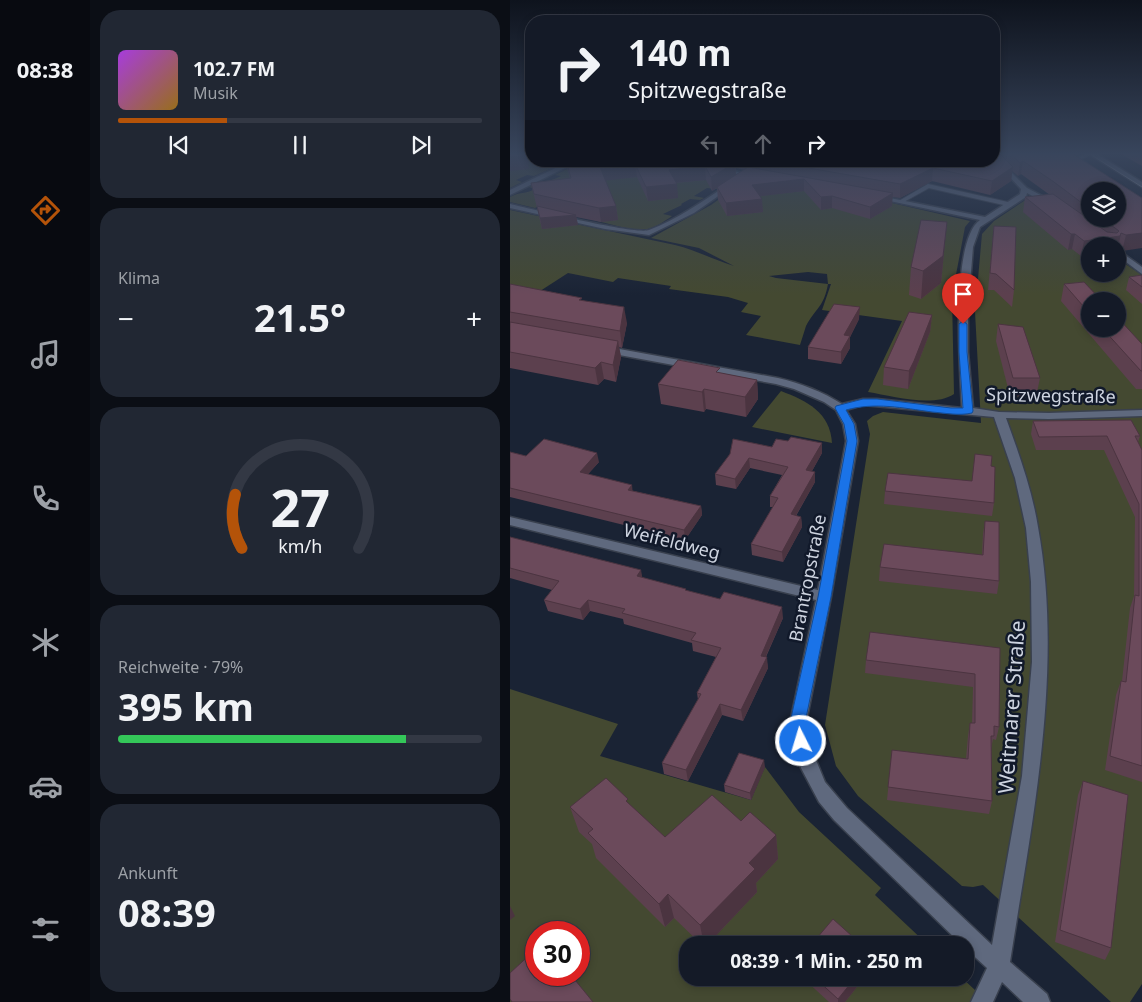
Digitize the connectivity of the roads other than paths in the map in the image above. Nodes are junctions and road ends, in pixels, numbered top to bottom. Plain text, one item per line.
1 (707, 201) edge
2 (894, 201) edge
3 (994, 201) edge
4 (1013, 201) edge
5 (1049, 201) edge
6 (900, 202) joint
7 (1008, 204) junction
8 (510, 206) edge
9 (1063, 211) edge
10 (984, 219) junction
11 (1126, 258) edge
12 (1142, 271) edge
13 (587, 346) edge
14 (840, 408) junction
15 (968, 411) junction
16 (1142, 413) edge
17 (999, 415) junction
18 (510, 521) edge
19 (824, 597) junction
20 (999, 966) junction
21 (982, 1002) edge
22 (1039, 1002) edge

1 - 8 street
2 - 6 street
3 - 7 lane
4 - 7 street
5 - 9 street
6 - 10 street
7 - 10 street
10 - 15 street
11 - 12 street
13 - 14 street
14 - 15 street, Spitzwegstraße
14 - 19 street, Brantropstraße
15 - 17 street, Spitzwegstraße
16 - 17 street, Spitzwegstraße
17 - 20 street, Weitmarer Straße
18 - 19 street, Weifeldweg
19 - 20 street, Brantropstraße
20 - 21 street, Weitmarer Straße
20 - 22 street, Brantropstraße

